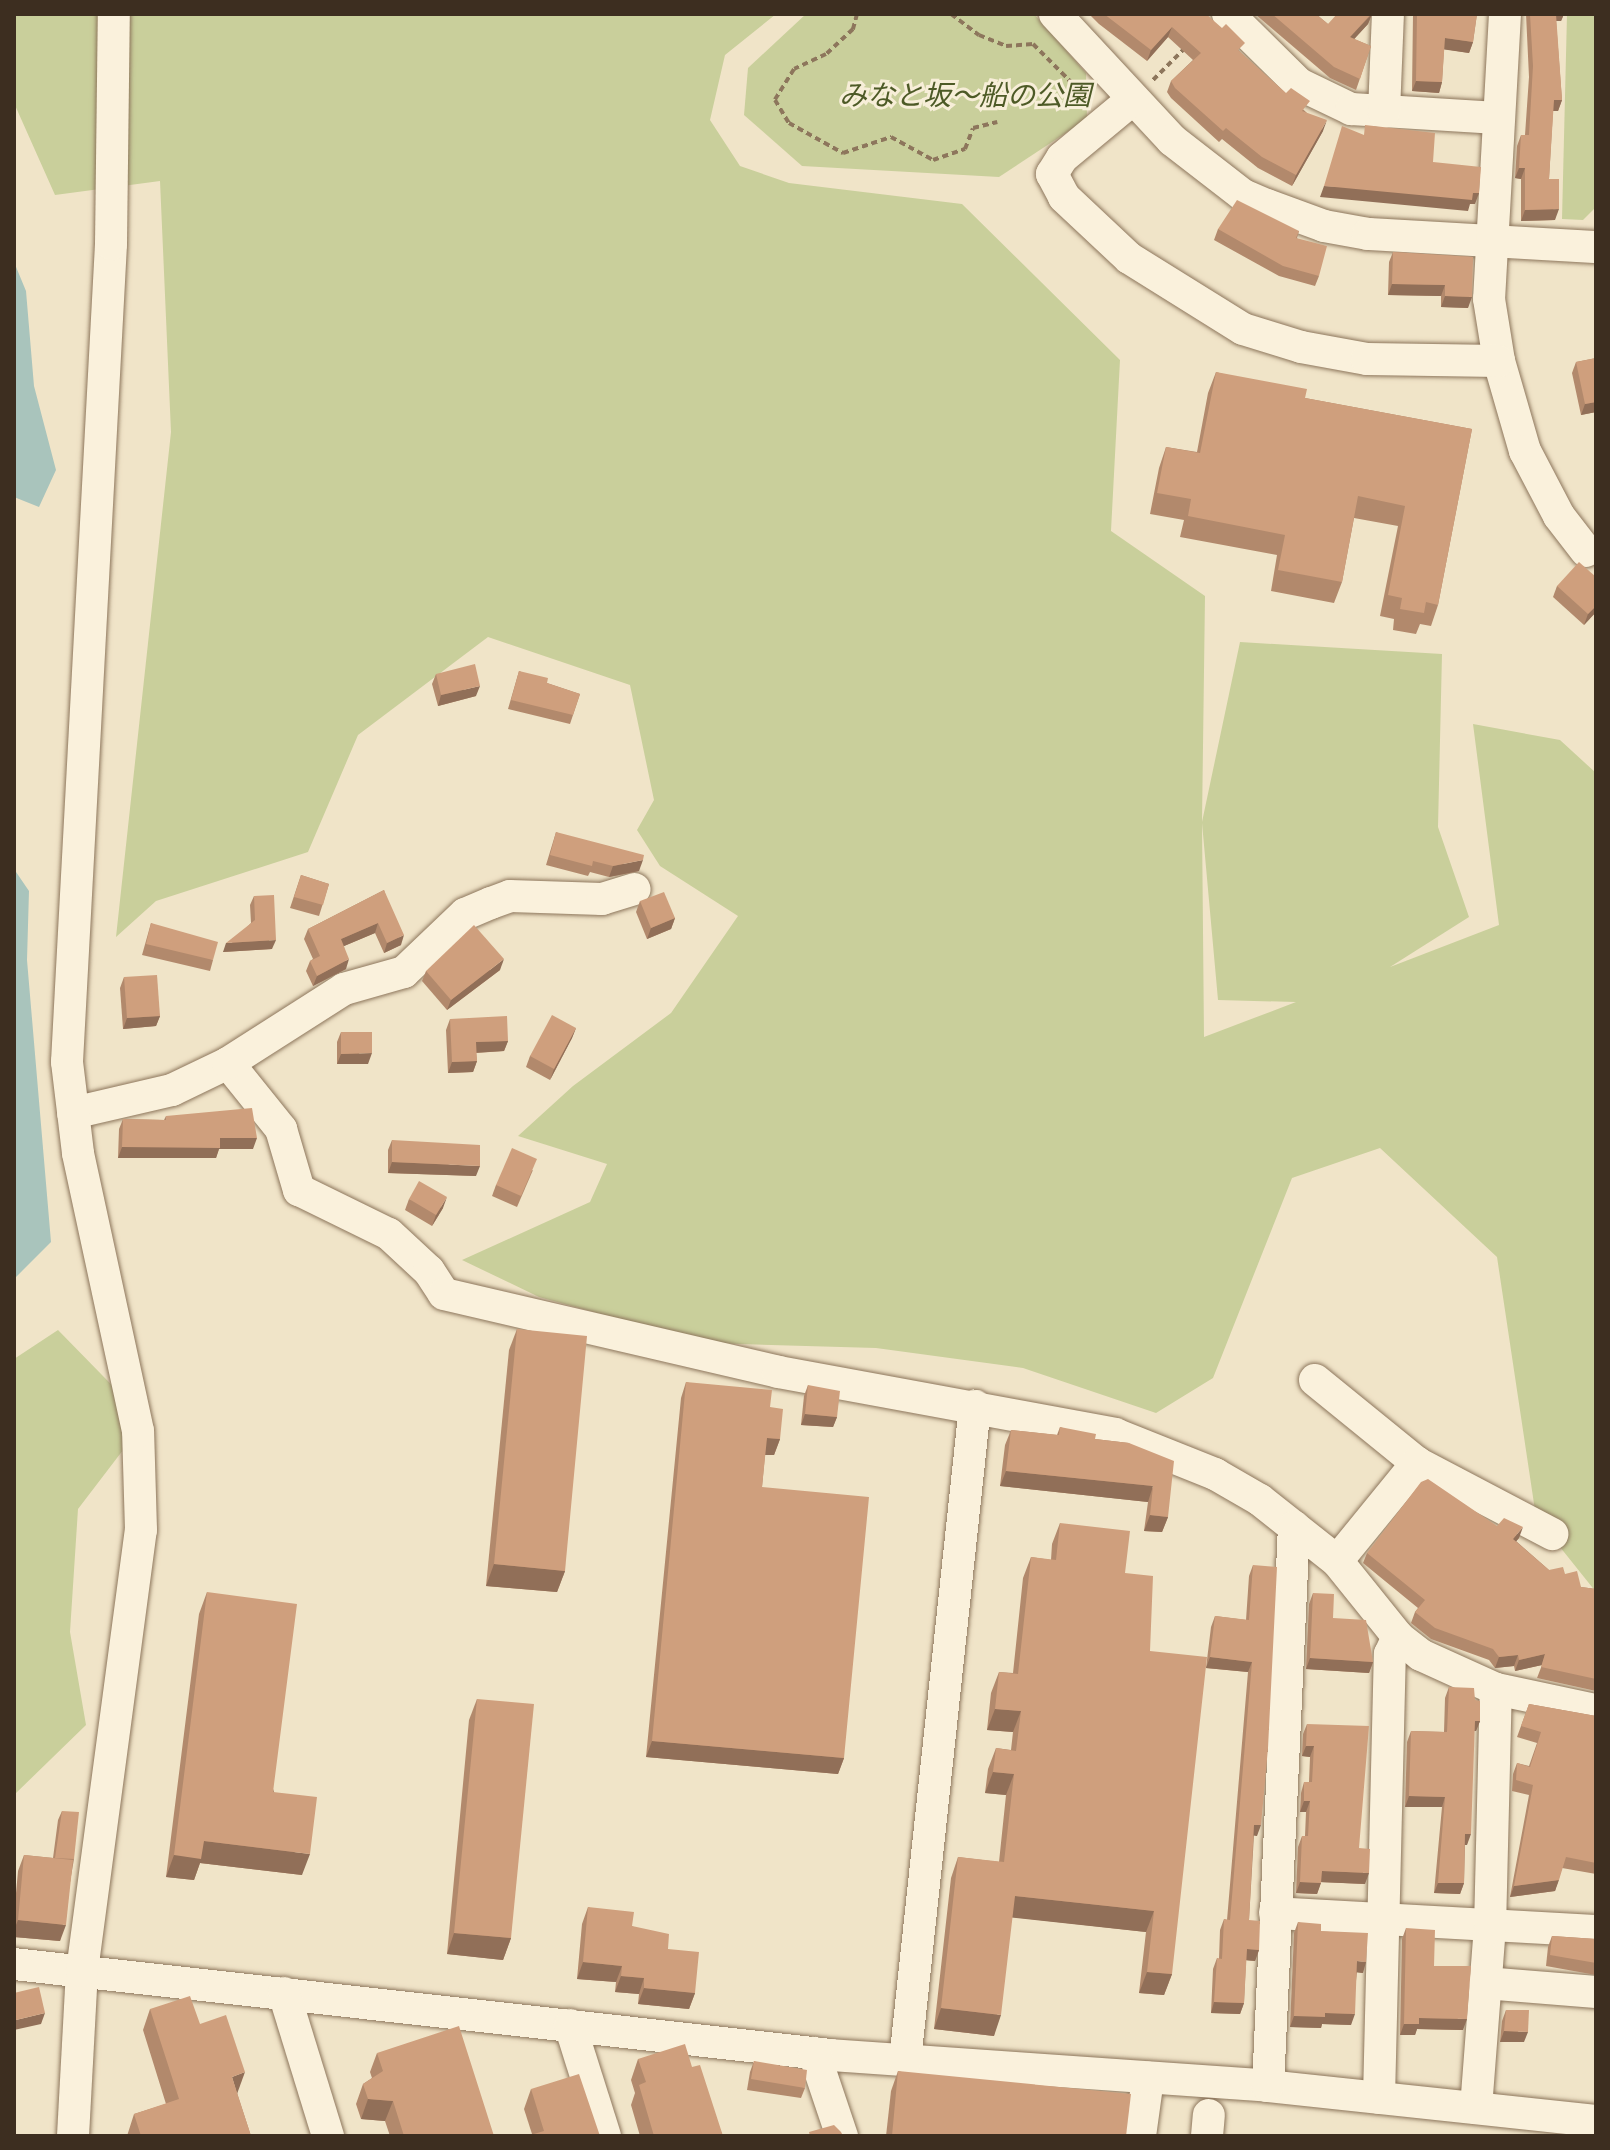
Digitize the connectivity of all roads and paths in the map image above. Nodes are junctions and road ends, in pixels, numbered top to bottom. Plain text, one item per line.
1 (114, 14) edge
2 (857, 14) edge
3 (951, 14) edge
4 (1055, 14) edge
5 (1228, 14) edge
6 (1388, 14) edge
7 (1505, 14) edge
8 (1187, 46) edge
9 (1133, 99) junction
10 (1384, 112) junction
11 (1498, 118) junction
12 (997, 122) dead end
13 (1491, 241) junction
14 (1596, 247) edge
15 (1499, 361) junction
16 (1586, 551) dead end
17 (634, 889) dead end
18 (228, 1063) junction
19 (73, 1113) junction
20 (1315, 1380) dead end
21 (975, 1406) junction
22 (1417, 1463) junction
23 (1294, 1527) junction
24 (1552, 1534) dead end
25 (1337, 1561) junction
26 (1398, 1637) junction
27 (1496, 1689) junction
28 (1596, 1710) edge
29 (1275, 1913) junction
30 (1383, 1919) junction
31 (1490, 1928) junction
32 (1596, 1931) edge
33 (14, 1964) edge
34 (82, 1971) junction
35 (1485, 1983) junction
36 (1596, 1992) edge
37 (284, 1993) junction
38 (570, 2025) junction
39 (814, 2053) junction
40 (905, 2061) junction
41 (1148, 2078) junction
42 (1268, 2086) junction
43 (1379, 2098) junction
44 (1476, 2108) junction
45 (1596, 2121) edge
46 (73, 2136) edge
47 (328, 2136) edge
48 (605, 2136) edge
49 (842, 2136) edge
50 (1140, 2136) edge

1 - 19 street
2 - 12 path
3 - 9 path
4 - 9 street
5 - 10 street
6 - 10 street
7 - 11 street
8 - 9 path
9 - 13 street
9 - 15 street
10 - 11 street
11 - 13 street
13 - 14 street
13 - 15 street
15 - 16 street
17 - 18 street
18 - 19 street
18 - 21 street
19 - 34 street
20 - 22 street
21 - 23 street
21 - 40 street
22 - 24 street
22 - 25 street
23 - 25 street
23 - 29 street
25 - 26 street
26 - 27 street
26 - 30 street
27 - 28 street
27 - 31 street
29 - 30 street
29 - 42 street
30 - 31 street
30 - 43 street
31 - 32 street
31 - 35 street
33 - 34 street
34 - 37 street
34 - 46 street
35 - 36 street
35 - 44 street
37 - 38 street
37 - 47 street
38 - 39 street
38 - 48 street
39 - 40 street
39 - 49 street
40 - 41 street
41 - 42 street
41 - 50 street
42 - 43 street
43 - 44 street
44 - 45 street

